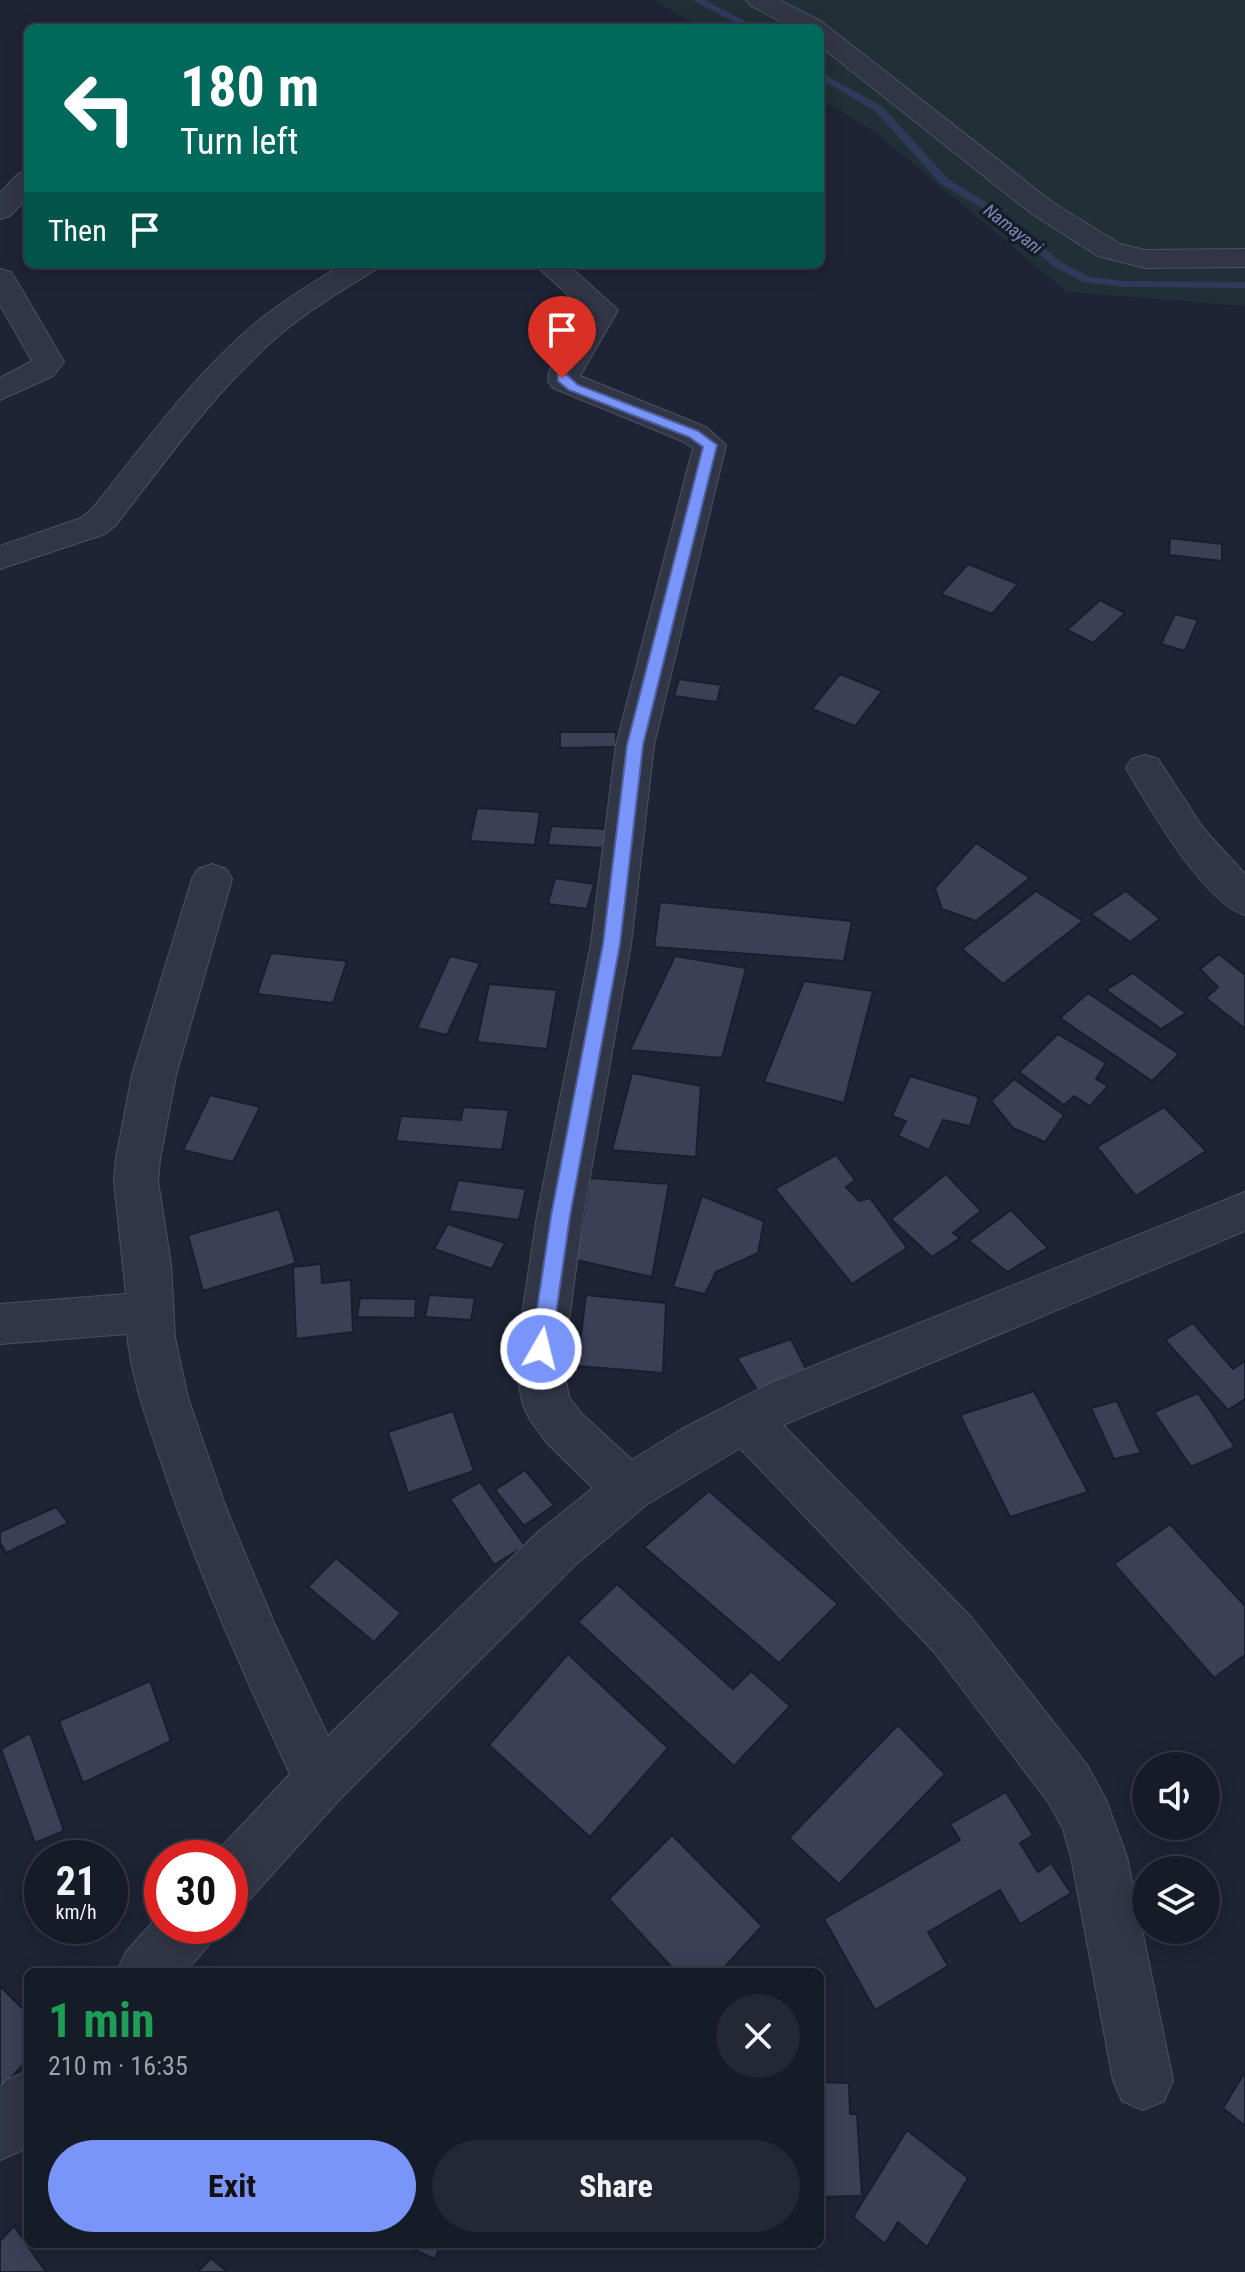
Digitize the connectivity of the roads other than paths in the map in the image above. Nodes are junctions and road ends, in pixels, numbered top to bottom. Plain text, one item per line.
1 (759, 0) edge
2 (805, 24) edge
3 (824, 36) edge
4 (24, 184) edge
5 (0, 210) edge
6 (1245, 258) edge
7 (358, 268) edge
8 (554, 268) edge
9 (0, 278) edge
10 (0, 390) edge
11 (0, 558) edge
12 (1145, 768) dead end
13 (212, 879) dead end
14 (1245, 900) edge
15 (1245, 1211) edge
16 (150, 1312) junction
17 (0, 1324) edge
18 (746, 1420) junction
19 (628, 1489) junction
20 (321, 1780) junction
21 (248, 1859) edge
22 (172, 1944) edge
23 (150, 1968) edge
24 (1143, 2080) dead end
25 (24, 2105) edge
26 (0, 2130) edge

1 - 2 street
3 - 6 street
4 - 5 street
7 - 11 street
8 - 19 street
9 - 10 street
12 - 14 street
13 - 16 street
15 - 18 street
16 - 17 street
16 - 20 street
18 - 19 street
18 - 24 street
19 - 20 street
20 - 21 street
22 - 23 street
25 - 26 street

